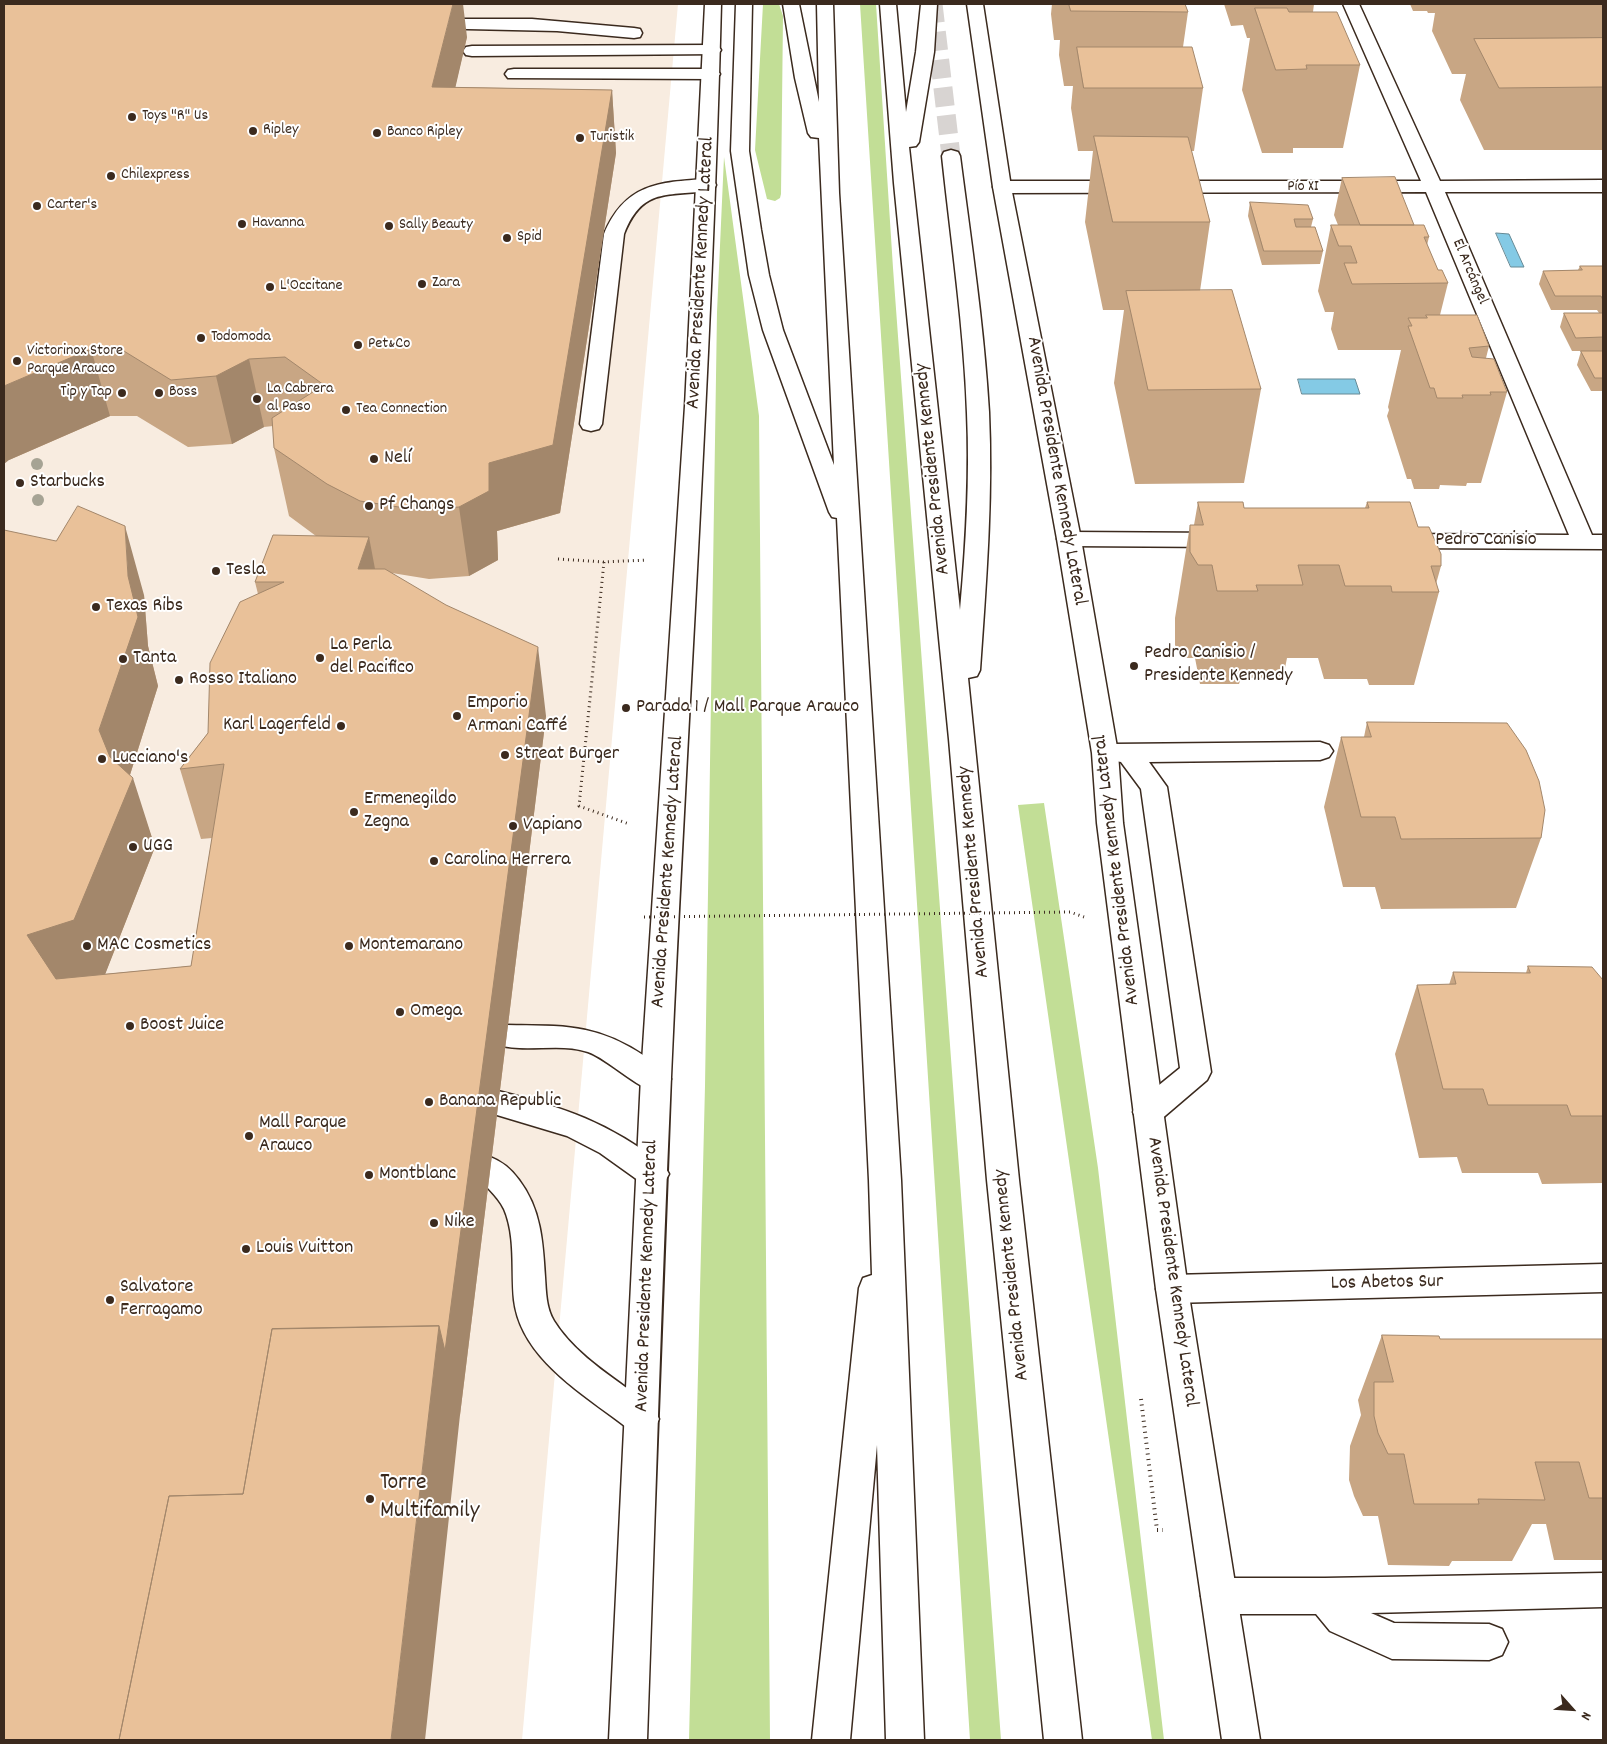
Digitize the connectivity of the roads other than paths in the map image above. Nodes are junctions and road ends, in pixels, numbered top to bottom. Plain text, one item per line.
1 (713, 4) edge
2 (744, 4) edge
3 (791, 4) edge
4 (825, 4) edge
5 (888, 4) edge
6 (929, 4) edge
7 (975, 4) edge
8 (1351, 4) edge
9 (429, 24) edge
10 (653, 32) dead end
11 (634, 33) junction
12 (712, 50) junction
13 (514, 74) dead end
14 (711, 74) junction
15 (951, 156) tunnel mouth
16 (904, 183) junction
17 (707, 184) junction
18 (1603, 186) edge
19 (1433, 187) junction
20 (1002, 188) junction
21 (830, 193) junction
22 (591, 424) dead end
23 (850, 539) junction
24 (1069, 539) junction
25 (1247, 540) edge
26 (1376, 541) edge
27 (1593, 542) edge
28 (962, 739) junction
29 (1320, 752) dead end
30 (1116, 753) junction
31 (506, 1036) dead end
32 (656, 1079) junction
33 (498, 1102) dead end
34 (1148, 1112) junction
35 (490, 1170) dead end
36 (653, 1174) junction
37 (885, 1180) junction
38 (1603, 1278) edge
39 (1172, 1289) junction
40 (642, 1419) junction
41 (1603, 1590) edge
42 (1219, 1596) junction
43 (1324, 1596) junction
44 (1489, 1642) dead end
45 (628, 1740) edge
46 (831, 1740) edge
47 (905, 1740) edge
48 (1063, 1740) edge
49 (1241, 1740) edge

1 - 12 main road, Avenida Presidente Kennedy Lateral
2 - 23 main road
3 - 21 main road
4 - 21 main road
5 - 16 main road, Avenida Presidente Kennedy
6 - 16 main road
7 - 20 main road, Avenida Presidente Kennedy Lateral
8 - 19 main road, El Arcángel
9 - 11 main road
10 - 11 main road
11 - 12 main road
12 - 14 main road, Avenida Presidente Kennedy Lateral
13 - 14 main road
14 - 17 main road, Avenida Presidente Kennedy Lateral
15 - 28 main road
16 - 28 main road, Avenida Presidente Kennedy
17 - 22 main road
17 - 32 main road, Avenida Presidente Kennedy Lateral
18 - 19 main road, Pío XI
19 - 20 main road, Pío XI
19 - 27 main road, El Arcángel
20 - 24 main road, Avenida Presidente Kennedy Lateral
21 - 23 main road
23 - 37 main road
24 - 25 main road
24 - 30 main road, Avenida Presidente Kennedy Lateral
26 - 27 main road, Pedro Canisio
28 - 48 main road, Avenida Presidente Kennedy
29 - 30 main road
30 - 34 main road, Avenida Presidente Kennedy Lateral
30 - 34 main road
31 - 32 main road
32 - 36 main road, Avenida Presidente Kennedy Lateral
33 - 36 main road
34 - 39 main road, Avenida Presidente Kennedy Lateral
35 - 40 main road
36 - 40 main road, Avenida Presidente Kennedy Lateral
37 - 46 main road
37 - 47 main road
38 - 39 main road, Los Abetos Sur
39 - 42 main road, Avenida Presidente Kennedy Lateral
40 - 45 main road, Avenida Presidente Kennedy Lateral
41 - 43 main road
42 - 43 main road
42 - 49 main road, Avenida Presidente Kennedy Lateral
43 - 44 main road

